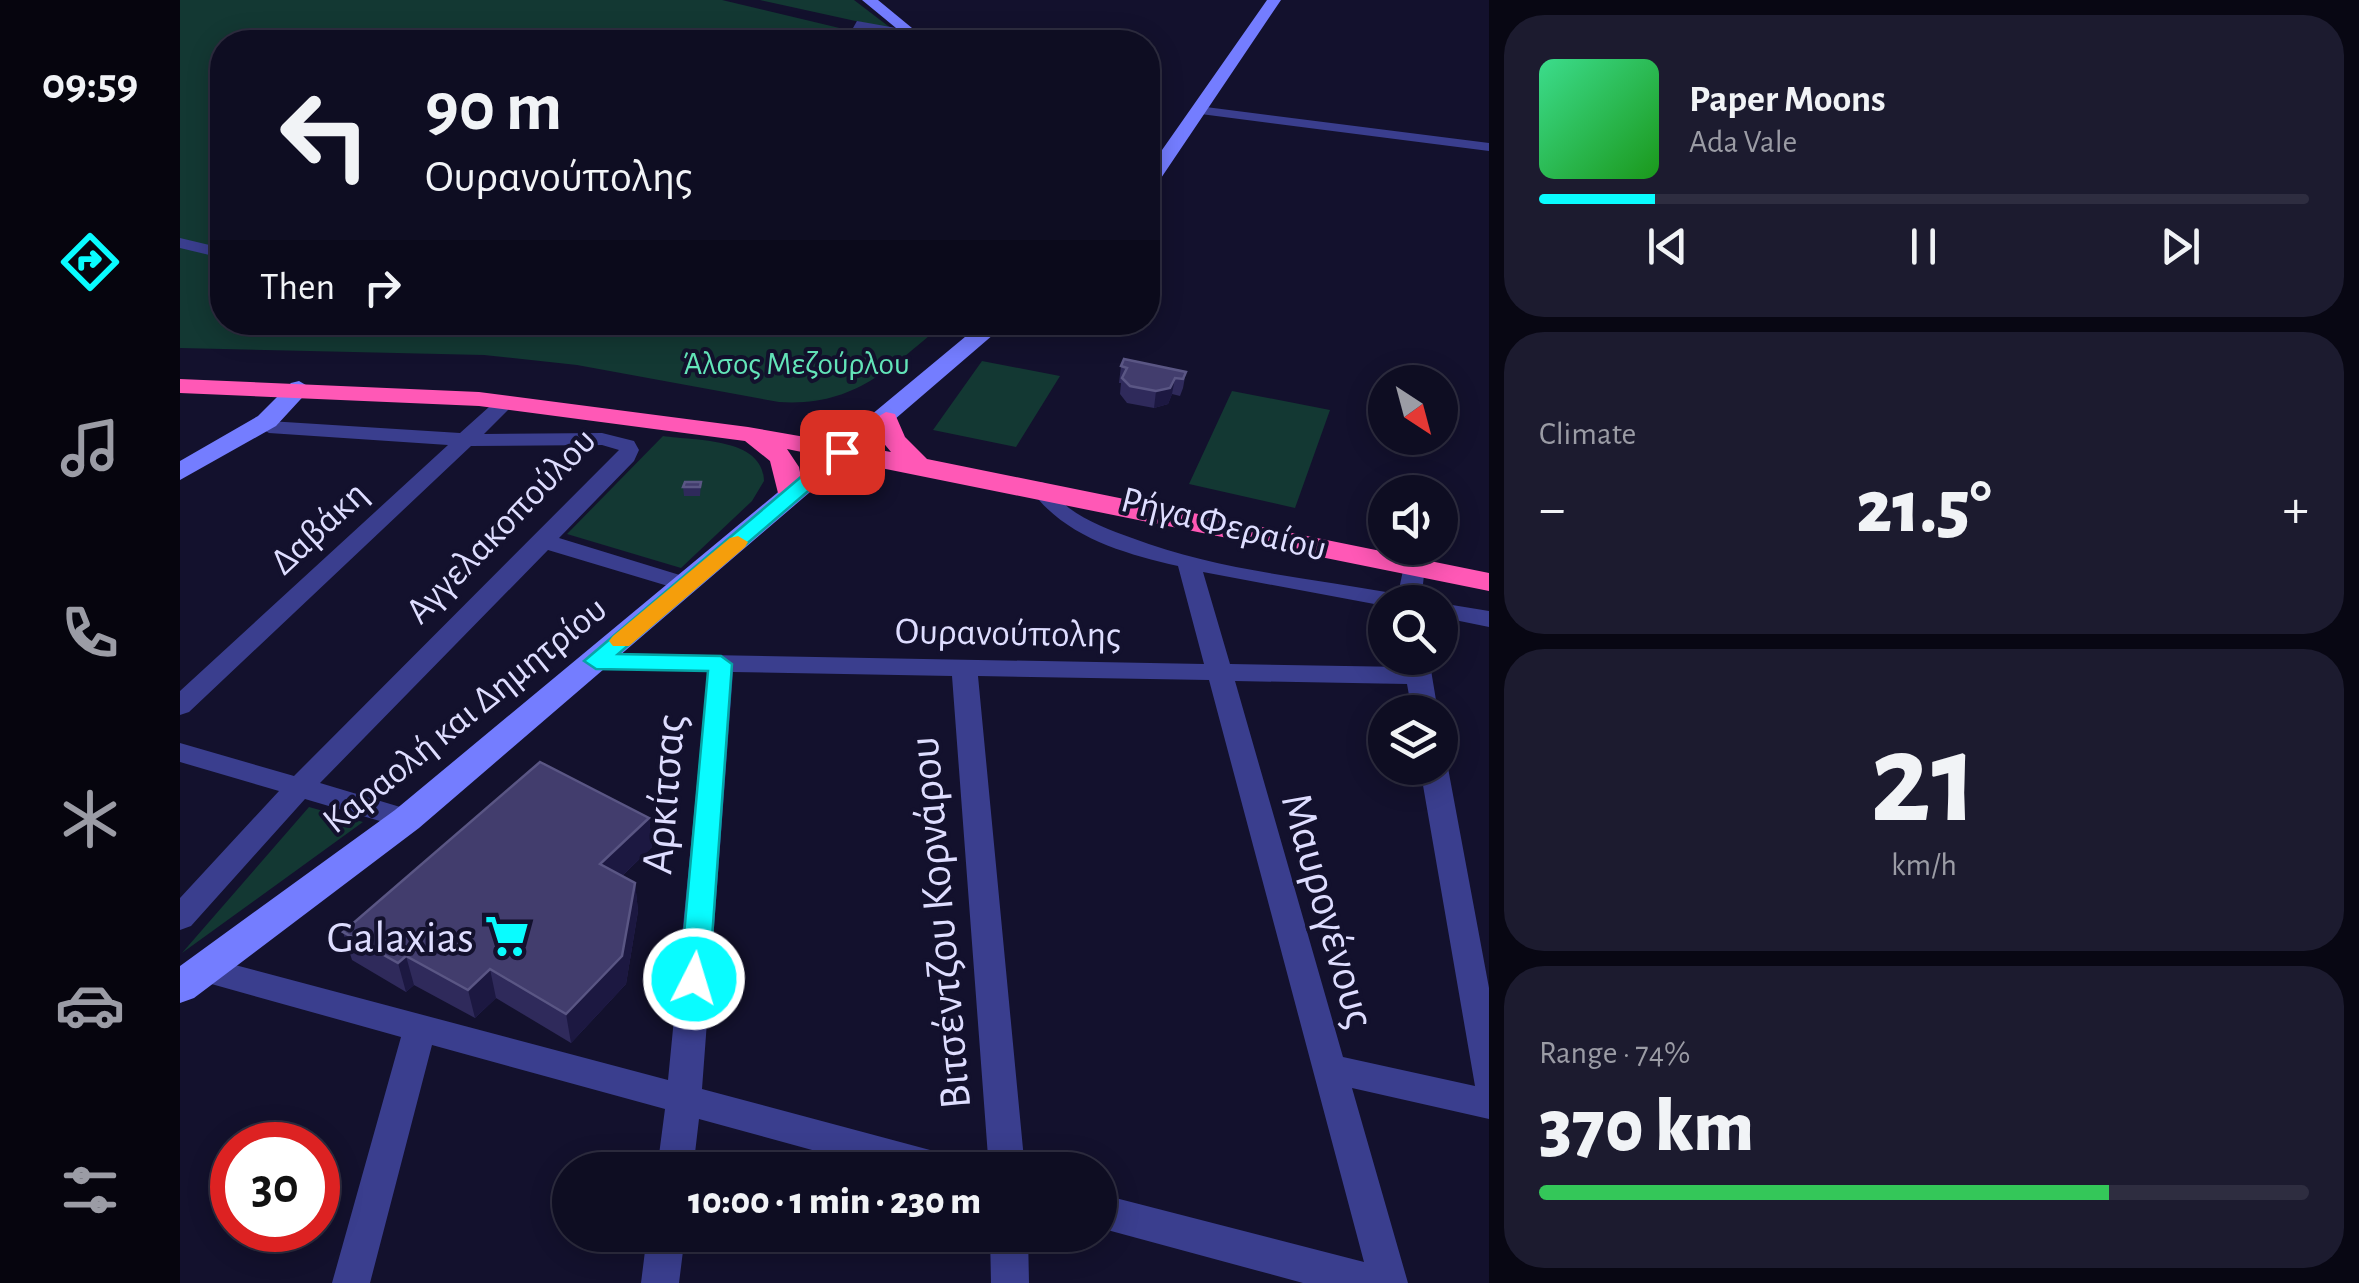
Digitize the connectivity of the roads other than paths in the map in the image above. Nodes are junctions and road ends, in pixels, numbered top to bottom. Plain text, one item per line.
1 (869, 0) edge
2 (1274, 0) edge
3 (857, 25) dead end
4 (879, 30) edge
5 (907, 30) edge
6 (1198, 110) junction
7 (1489, 147) edge
8 (1160, 165) edge
9 (180, 243) edge
10 (210, 250) edge
11 (981, 335) edge
12 (180, 386) edge
13 (300, 388) junction
14 (506, 402) junction
15 (886, 419) junction
16 (268, 424) junction
17 (748, 434) junction
18 (466, 440) junction
19 (842, 452) junction
20 (918, 464) junction
21 (180, 472) edge
22 (180, 488) edge
23 (1041, 490) junction
24 (791, 493) junction
25 (540, 540) junction
26 (1188, 560) junction
27 (1413, 566) junction
28 (1489, 582) edge
29 (688, 585) junction
30 (1409, 585) edge
31 (1368, 595) edge
32 (1458, 613) edge
33 (1489, 619) edge
34 (596, 661) junction
35 (721, 664) junction
36 (964, 668) junction
37 (1368, 669) edge
38 (1217, 674) junction
39 (180, 706) edge
40 (180, 752) edge
41 (1437, 785) edge
42 (300, 786) junction
43 (407, 819) junction
44 (180, 918) edge
45 (190, 978) edge
46 (420, 1028) junction
47 (1328, 1068) junction
48 (1489, 1079) edge
49 (684, 1098) junction
50 (1489, 1104) edge
51 (677, 1152) edge
52 (880, 1152) edge
53 (1004, 1152) edge
54 (1117, 1216) edge
55 (664, 1252) edge
56 (1009, 1252) edge
57 (351, 1283) edge
58 (660, 1283) edge
59 (1010, 1283) edge
60 (1372, 1283) edge
61 (1389, 1283) edge

1 - 5 street
2 - 6 street
3 - 4 street
6 - 7 street
6 - 8 street
9 - 10 street
11 - 15 street, Καραολή και Δημητρίου
12 - 13 highway
13 - 14 highway
13 - 16 street
14 - 17 highway
14 - 18 street, Δαβάκη
15 - 19 street, Καραολή και Δημητρίου
15 - 20 highway
16 - 18 street, Αγγελακοπούλου
16 - 21 street
16 - 22 street
17 - 19 highway
17 - 24 highway
18 - 25 street, Αγγελακοπούλου
18 - 39 street, Δαβάκη
19 - 20 highway
19 - 24 street, Καραολή και Δημητρίου
20 - 23 highway
23 - 26 street, Ρήγα Φεραίου
23 - 27 highway
24 - 29 street, Καραολή και Δημητρίου
25 - 29 street
25 - 42 street, Αγγελακοπούλου
26 - 31 street, Ρήγα Φεραίου
26 - 38 street, Μαυρογένους
27 - 28 highway
27 - 30 street
29 - 34 street, Καραολή και Δημητρίου
32 - 33 street
34 - 35 street, Ουρανούπολης
34 - 43 street, Καραολή και Δημητρίου
35 - 36 street, Ουρανούπολης
35 - 49 street, Αρκίτσας
36 - 38 street, Ουρανούπολης
36 - 53 street, Βιτσέντζου Κορνάρου
37 - 38 street, Ουρανούπολης
38 - 47 street, Μαυρογένους
40 - 42 street
41 - 48 street
42 - 43 street
42 - 44 street, Αγγελακοπούλου
43 - 45 street, Καραολή και Δημητρίου
45 - 46 street
46 - 49 street
46 - 57 street
47 - 50 street
47 - 61 street, Μαυρογένους
49 - 51 street, Αρκίτσας
49 - 52 street
54 - 60 street
55 - 58 street
56 - 59 street

